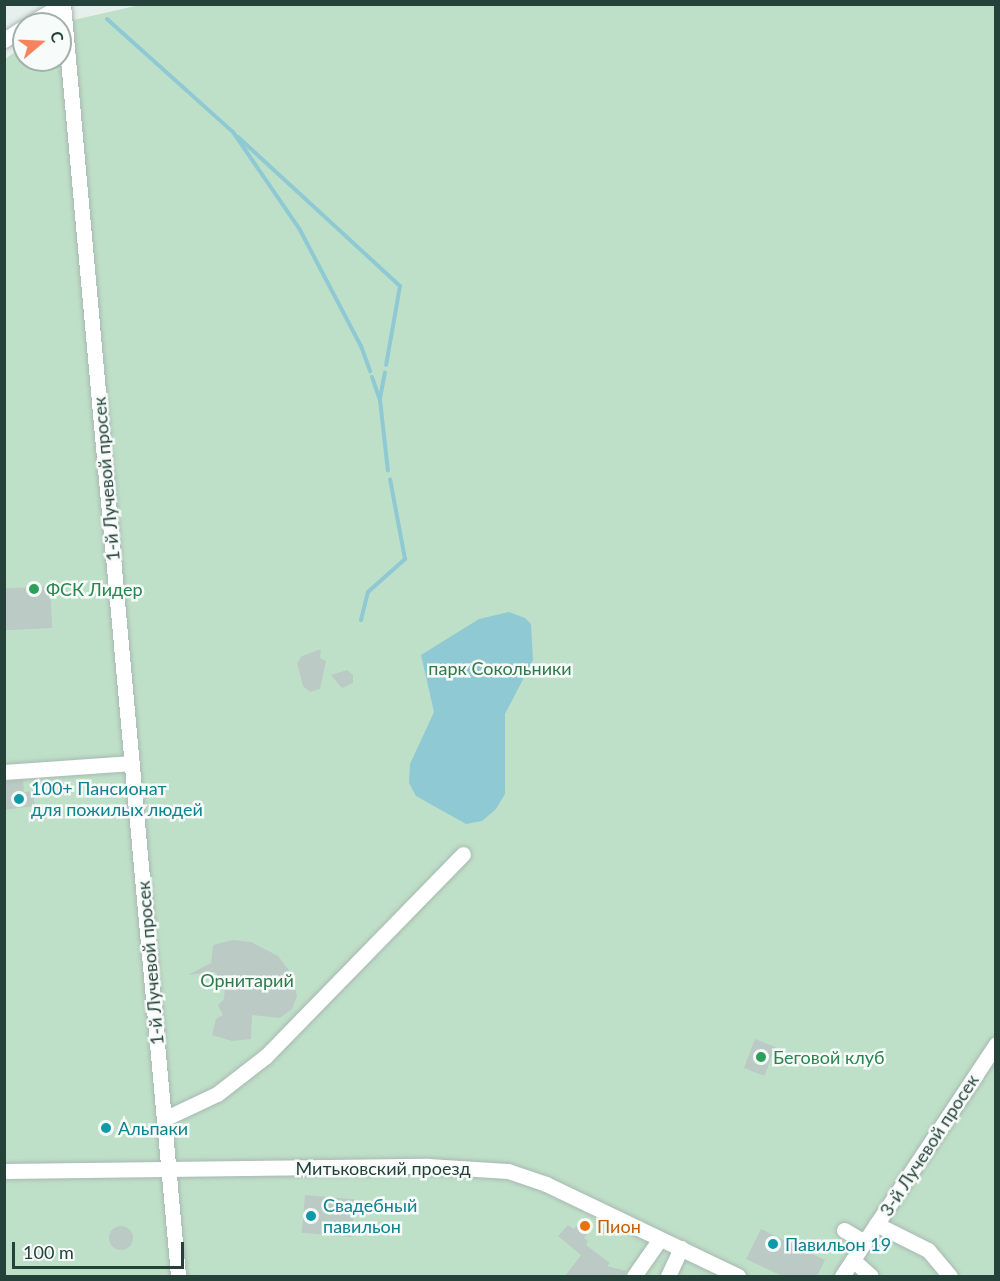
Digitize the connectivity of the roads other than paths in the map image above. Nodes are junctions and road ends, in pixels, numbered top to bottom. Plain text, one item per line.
1 (63, 4) edge
2 (49, 12) edge
3 (132, 763) junction
4 (4, 772) edge
5 (463, 854) dead end
6 (996, 1044) edge
7 (164, 1119) junction
8 (168, 1169) junction
9 (4, 1171) edge
10 (876, 1224) junction
11 (844, 1230) dead end
12 (660, 1239) junction
13 (865, 1242) junction
14 (681, 1248) junction
15 (852, 1260) junction
16 (178, 1276) edge
17 (634, 1276) edge
18 (668, 1276) edge
19 (738, 1276) edge
20 (842, 1276) edge
21 (871, 1276) edge
22 (950, 1276) edge

1 - 2 street
1 - 3 street, 1-й Лучевой просек
3 - 4 street
3 - 7 street, 1-й Лучевой просек
5 - 7 street
6 - 10 street, 3-й Лучевой просек
7 - 8 street, 1-й Лучевой просек
8 - 9 street, Митьковский проезд
8 - 12 street, Митьковский проезд
8 - 16 street, 1-й Лучевой просек
10 - 13 street, 3-й Лучевой просек
10 - 22 street
11 - 13 street
12 - 14 street, Митьковский проезд
12 - 17 street
13 - 15 street, 3-й Лучевой просек
14 - 18 street
14 - 19 street, Митьковский проезд
15 - 20 street, 3-й Лучевой просек
15 - 21 street

